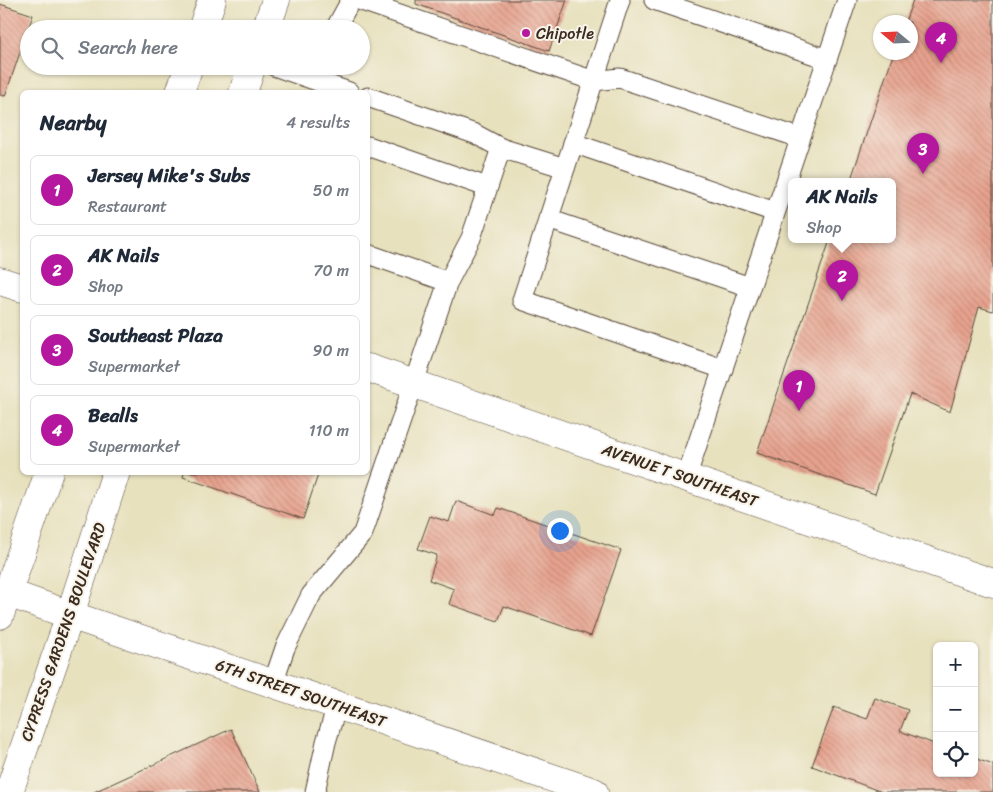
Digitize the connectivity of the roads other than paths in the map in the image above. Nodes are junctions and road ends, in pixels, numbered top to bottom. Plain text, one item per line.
1 (212, 0) edge
2 (276, 0) edge
3 (350, 0) edge
4 (359, 0) edge
5 (620, 0) edge
6 (654, 0) edge
7 (846, 0) edge
8 (205, 20) edge
9 (269, 20) edge
10 (340, 20) edge
11 (827, 59) junction
12 (186, 75) edge
13 (249, 75) edge
14 (300, 75) edge
15 (314, 80) edge
16 (594, 81) junction
17 (181, 90) edge
18 (244, 90) edge
19 (343, 90) edge
20 (370, 98) edge
21 (800, 138) junction
22 (574, 143) junction
23 (370, 147) edge
24 (500, 148) junction
25 (565, 168) junction
26 (488, 188) junction
27 (775, 212) junction
28 (548, 219) junction
29 (370, 255) edge
30 (0, 281) edge
31 (448, 282) junction
32 (20, 287) edge
33 (750, 287) junction
34 (370, 369) edge
35 (722, 369) junction
36 (413, 383) junction
37 (48, 475) edge
38 (115, 475) edge
39 (686, 478) junction
40 (993, 583) edge
41 (4, 604) edge
42 (70, 615) junction
43 (273, 683) junction
44 (337, 705) junction
45 (9, 792) edge
46 (315, 792) edge
47 (594, 792) edge

1 - 8 street
2 - 9 street
3 - 10 lane
4 - 16 lane
5 - 16 lane
6 - 11 lane
7 - 11 lane
11 - 21 lane
12 - 17 street
13 - 18 street
14 - 15 lane
15 - 19 lane
16 - 21 lane
16 - 22 lane
20 - 24 lane
21 - 27 lane
22 - 25 lane
22 - 27 lane
23 - 26 lane
24 - 25 lane
24 - 26 lane
25 - 28 lane
26 - 31 lane
27 - 33 lane
28 - 33 lane
28 - 35 lane
29 - 31 lane
30 - 32 street
31 - 36 lane
33 - 35 lane
34 - 36 street, AVENUE T SOUTHEAST
35 - 39 lane
36 - 39 street, AVENUE T SOUTHEAST
36 - 43 lane
37 - 41 street
38 - 42 street, CYPRESS GARDENS BOULEVARD
39 - 40 street, AVENUE T SOUTHEAST
41 - 42 street, 6TH STREET SOUTHEAST
42 - 43 street, 6TH STREET SOUTHEAST
42 - 45 street, CYPRESS GARDENS BOULEVARD
43 - 44 street, 6TH STREET SOUTHEAST
44 - 46 lane
44 - 47 street, 6TH STREET SOUTHEAST

